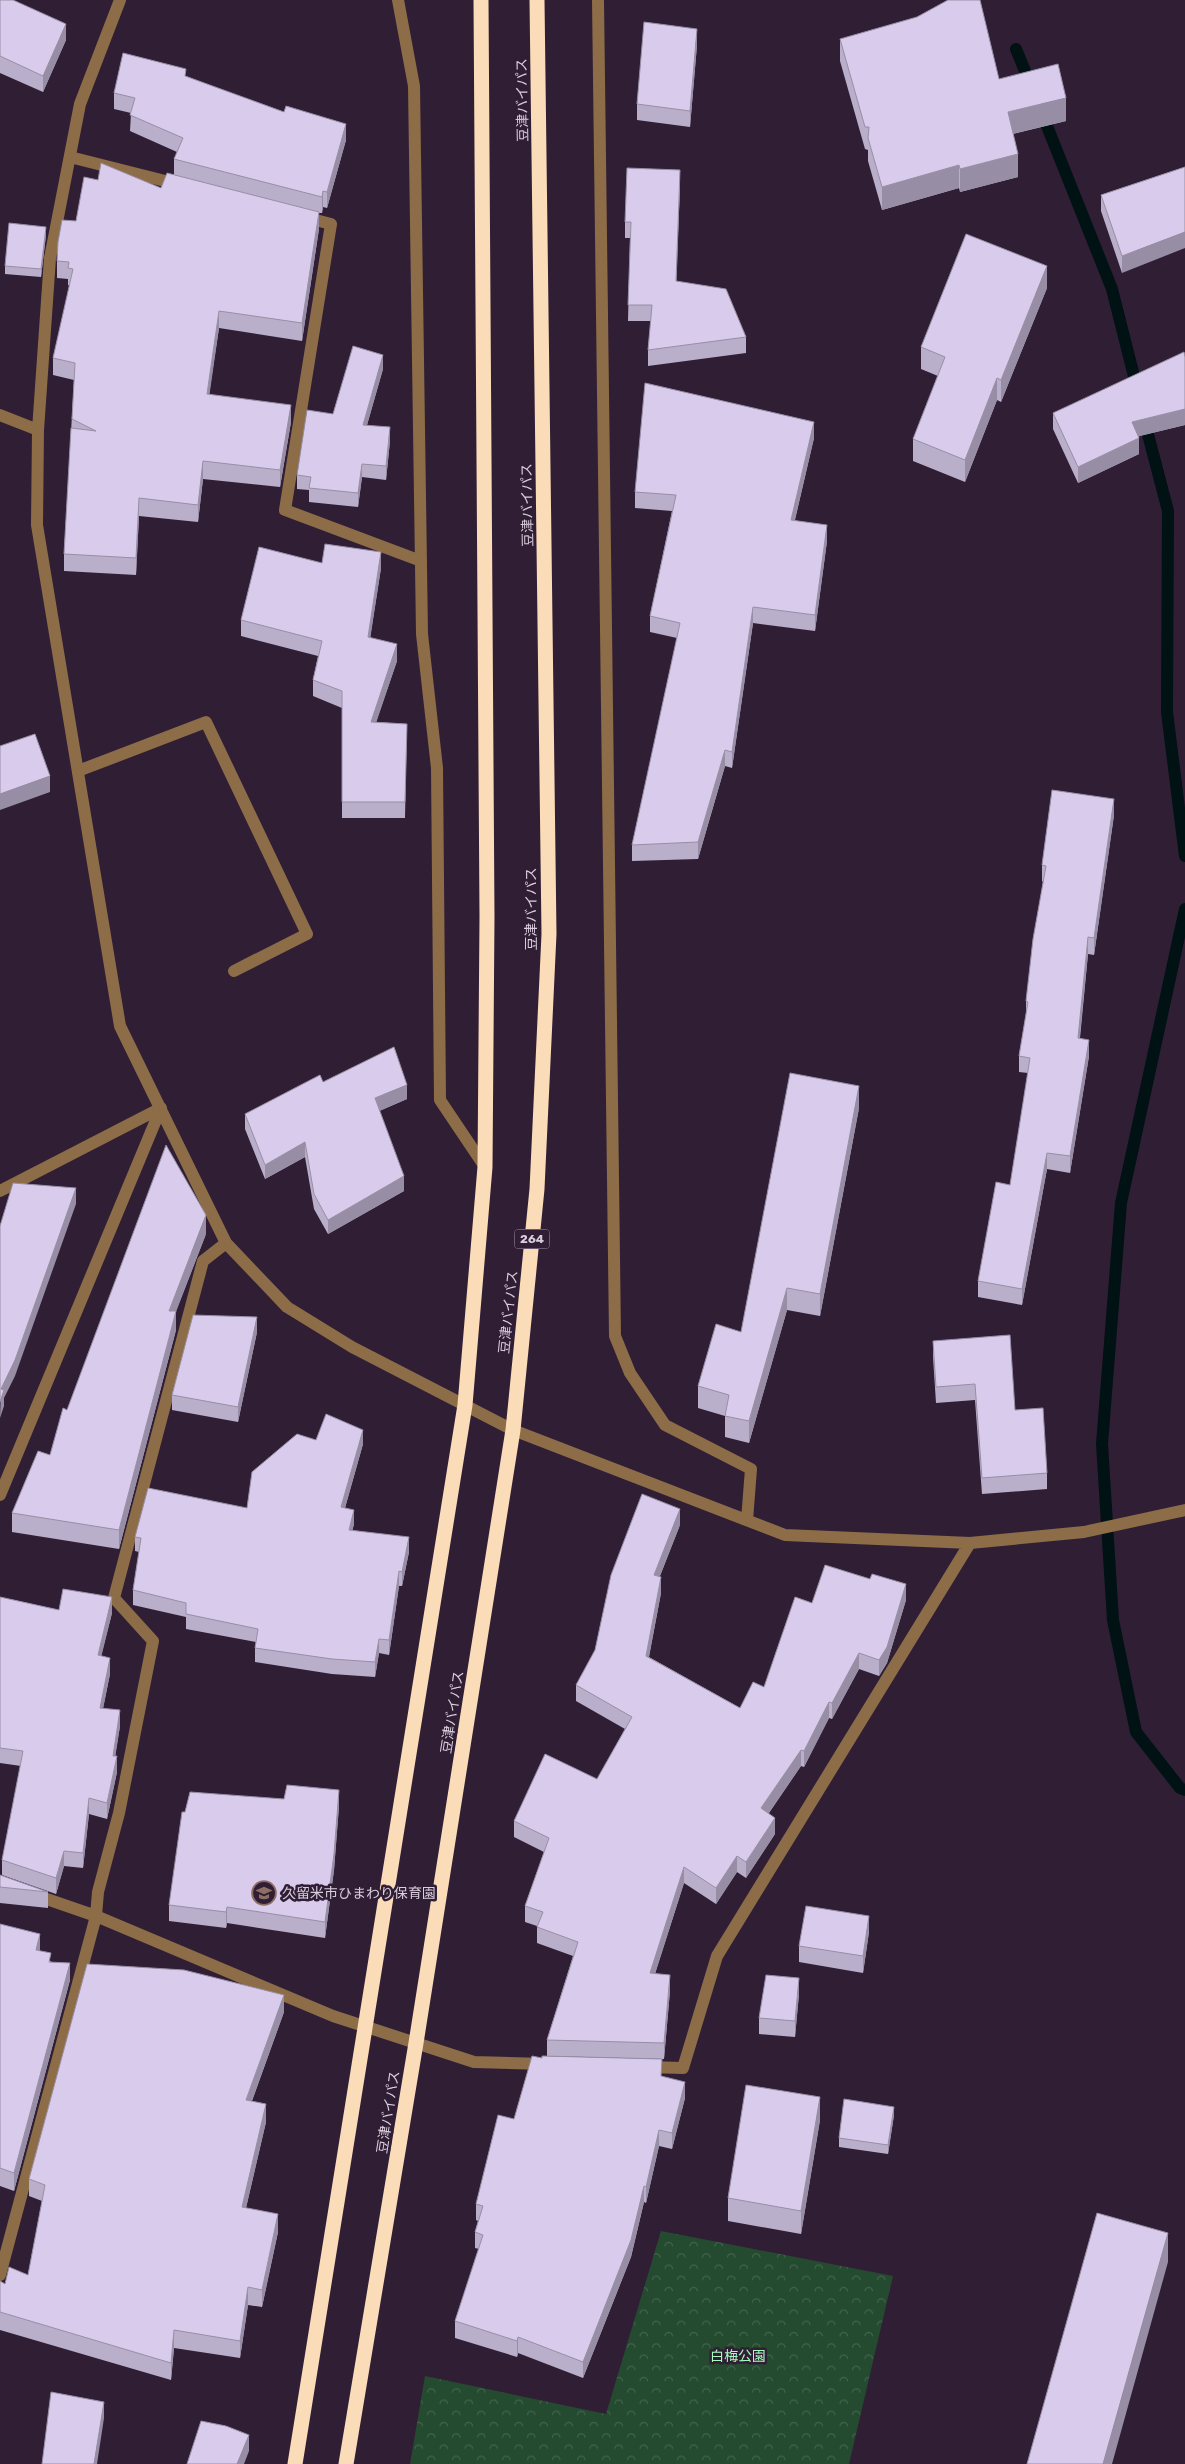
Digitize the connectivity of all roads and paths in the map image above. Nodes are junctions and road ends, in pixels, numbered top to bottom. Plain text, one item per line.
1 (120, 0) edge
2 (398, 0) edge
3 (481, 0) edge
4 (537, 0) edge
5 (598, 0) edge
6 (70, 157) junction
7 (196, 189) edge
8 (292, 214) edge
9 (0, 415) edge
10 (38, 430) junction
11 (421, 561) junction
12 (78, 771) junction
13 (234, 971) dead end
14 (161, 1108) junction
15 (486, 1166) junction
16 (0, 1191) edge
17 (226, 1243) junction
18 (465, 1405) junction
19 (513, 1430) junction
20 (0, 1495) edge
21 (1185, 1510) edge
22 (747, 1520) junction
23 (970, 1543) junction
24 (0, 1883) edge
25 (96, 1916) junction
26 (366, 2027) junction
27 (416, 2043) junction
28 (564, 2065) edge
29 (633, 2067) edge
30 (0, 2275) edge
31 (295, 2464) edge
32 (346, 2464) edge

1 - 6 street
2 - 11 street
3 - 15 highway
4 - 19 highway, 豆津バイパス / 264
5 - 22 street
6 - 7 street
6 - 10 street
8 - 11 street
9 - 10 street
10 - 12 street
11 - 15 street
12 - 13 street
12 - 14 street
14 - 16 street
14 - 17 street
14 - 20 street
15 - 18 highway
17 - 18 street
17 - 25 street
18 - 19 street
18 - 26 highway
19 - 22 street
19 - 27 highway, 豆津バイパス / 264
21 - 23 street
22 - 23 street
23 - 29 street
24 - 25 street
25 - 26 street
25 - 30 street
26 - 27 street
26 - 31 highway
27 - 28 street
27 - 32 highway, 豆津バイパス / 264

